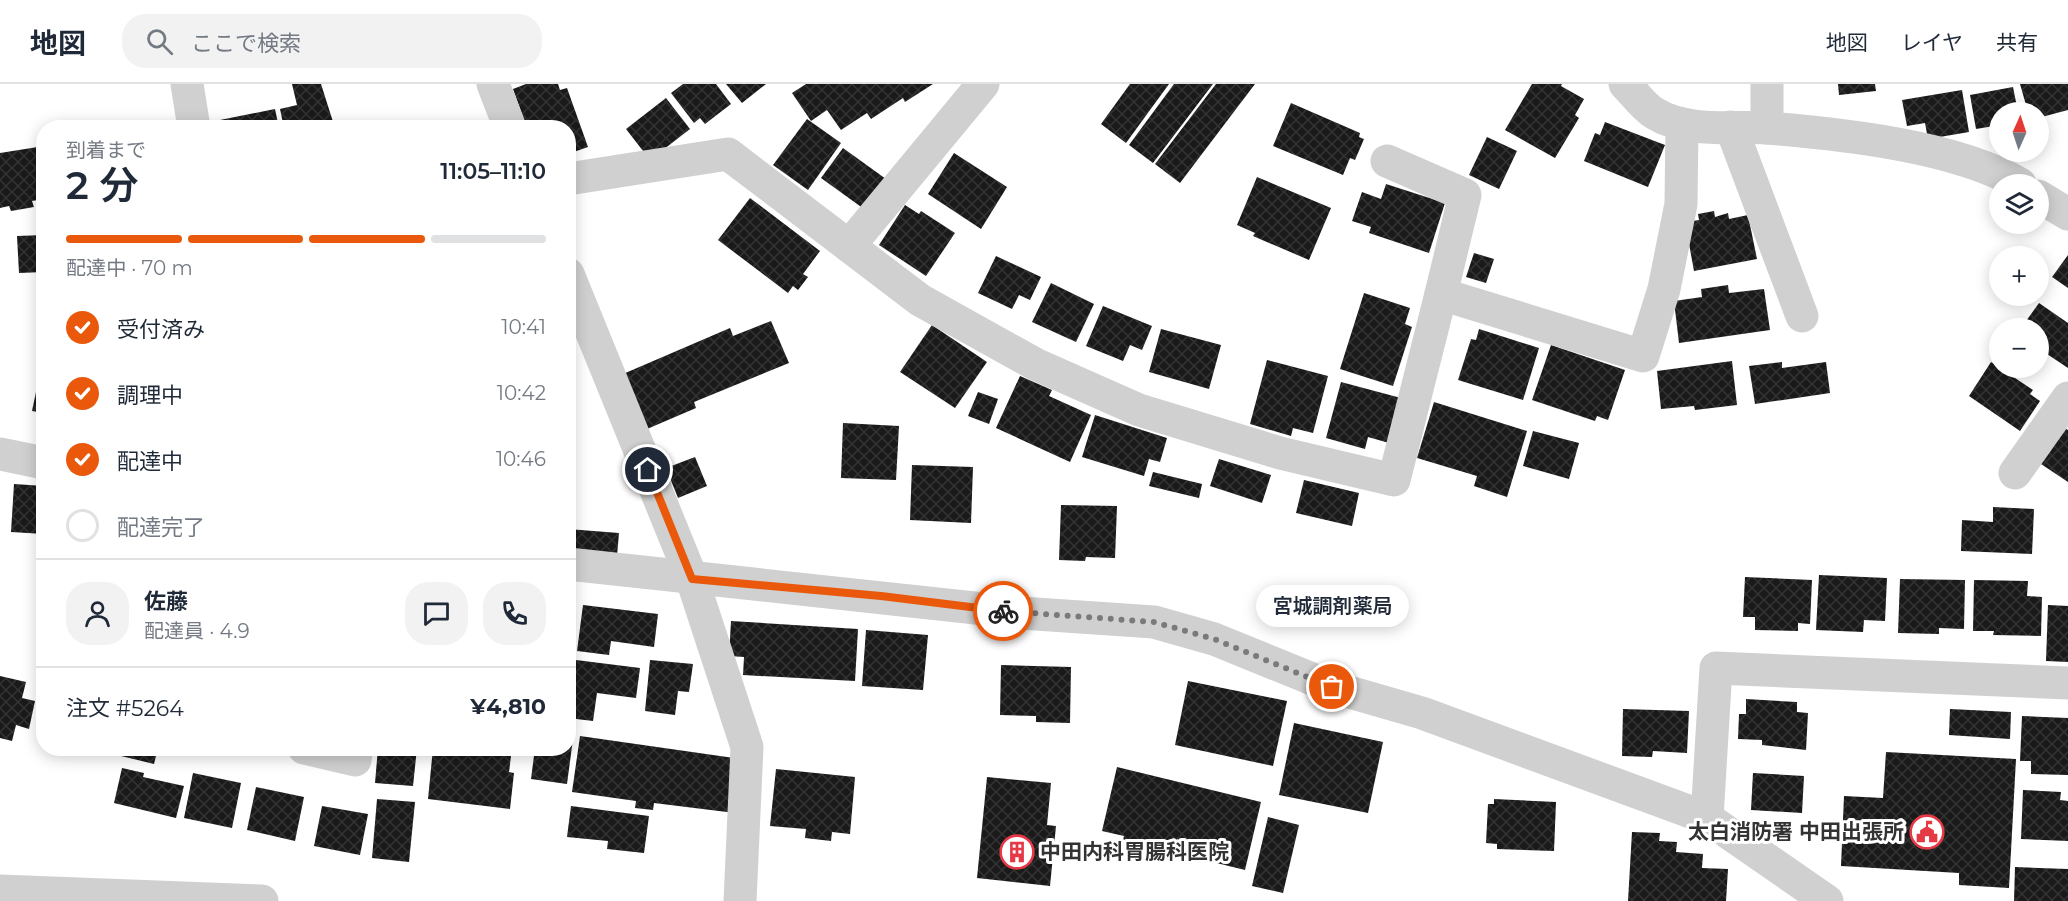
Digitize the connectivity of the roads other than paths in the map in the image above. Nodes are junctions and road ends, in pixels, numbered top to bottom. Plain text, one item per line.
1 (187, 84) edge
2 (493, 84) edge
3 (983, 84) edge
4 (1626, 84) edge
5 (1767, 84) edge
6 (193, 120) edge
7 (507, 120) edge
8 (1682, 124) junction
9 (1731, 127) junction
10 (1767, 128) junction
11 (1387, 161) dead end
12 (2003, 174) edge
13 (576, 178) edge
14 (2049, 203) edge
15 (2068, 214) edge
16 (849, 246) junction
17 (576, 294) edge
18 (1441, 294) junction
19 (1802, 316) dead end
20 (2068, 398) edge
21 (0, 454) edge
22 (36, 461) edge
23 (2015, 473) dead end
24 (576, 565) edge
25 (692, 579) junction
26 (2068, 682) edge
27 (338, 756) edge
28 (356, 756) edge
29 (1707, 818) junction
30 (0, 891) edge
31 (262, 901) edge
32 (740, 901) edge
33 (1827, 901) edge

1 - 6 street
2 - 7 street
3 - 16 street
4 - 8 street
5 - 10 street
8 - 9 street
8 - 18 street
9 - 10 street
9 - 19 street
10 - 12 street
11 - 18 street
13 - 16 street
14 - 15 street
16 - 18 street
17 - 25 street
20 - 23 street
21 - 22 street
24 - 25 street
25 - 29 street
25 - 32 street
26 - 29 street
27 - 28 street
29 - 33 street
30 - 31 street

